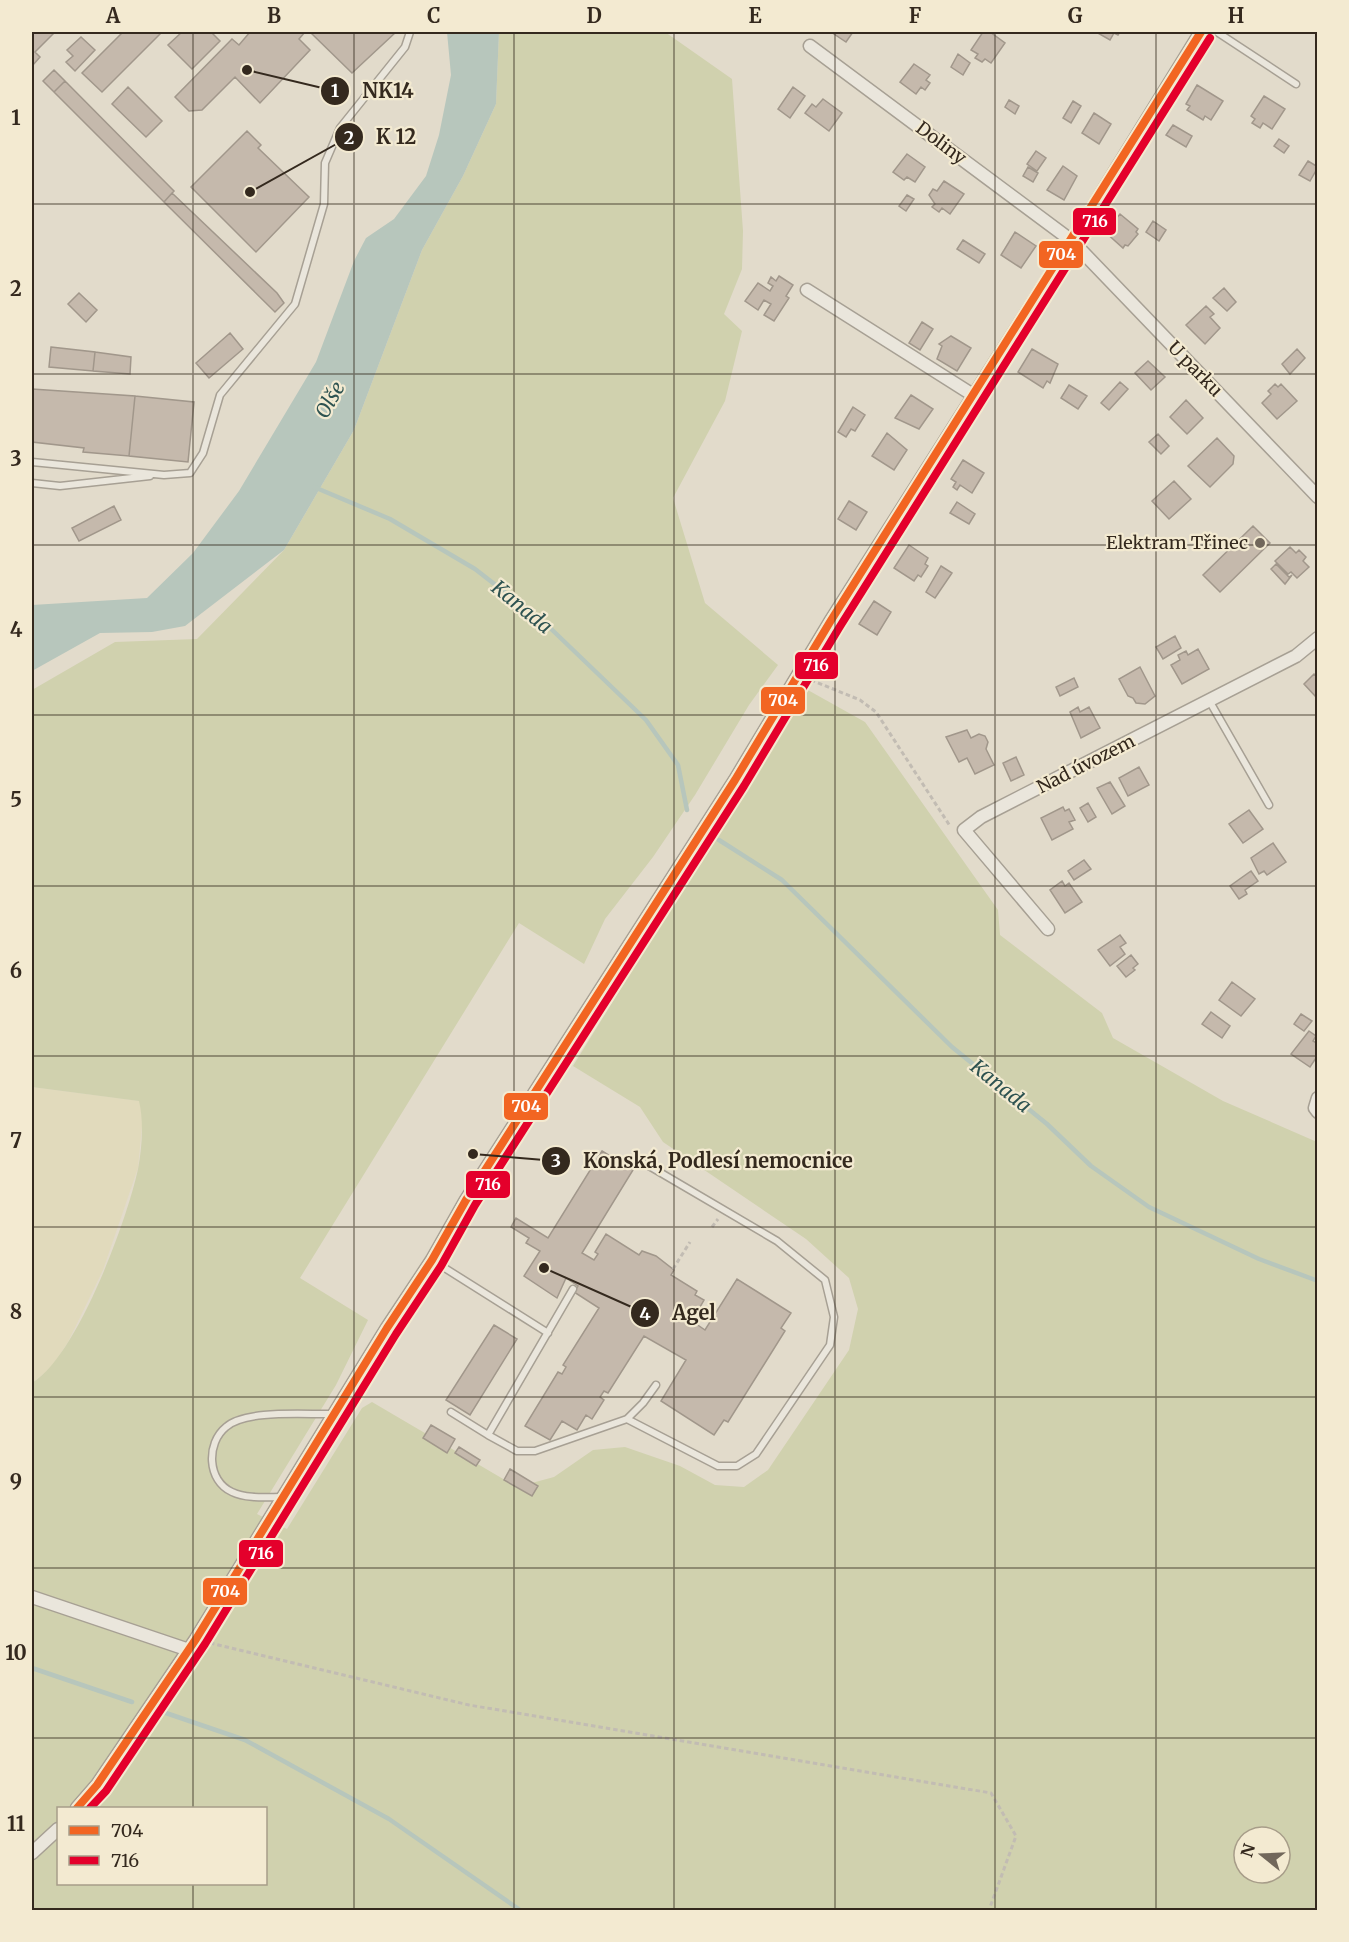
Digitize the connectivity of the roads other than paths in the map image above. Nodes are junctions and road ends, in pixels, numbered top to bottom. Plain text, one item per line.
1 (410, 32) edge
2 (1201, 32) edge
3 (1217, 32) edge
4 (810, 46) dead end
5 (1296, 84) dead end
6 (1072, 241) junction
7 (807, 290) dead end
8 (973, 395) junction
9 (32, 462) edge
10 (164, 475) junction
11 (32, 483) edge
12 (1317, 497) edge
13 (1317, 638) edge
14 (1210, 702) junction
15 (1269, 805) dead end
16 (1048, 929) dead end
17 (644, 1163) dead end
18 (432, 1260) junction
19 (573, 1289) dead end
20 (548, 1333) junction
21 (656, 1385) dead end
22 (451, 1412) dead end
23 (334, 1414) junction
24 (627, 1419) junction
25 (488, 1436) junction
26 (284, 1497) junction
27 (32, 1597) edge
28 (189, 1650) junction
29 (79, 1807) edge
30 (57, 1830) edge
31 (32, 1853) edge

1 - 10 lane
2 - 6 street
3 - 5 lane
4 - 6 street, Doliny
6 - 8 street
6 - 12 street, U parku
7 - 8 street
8 - 18 street
9 - 10 lane
10 - 11 lane
13 - 14 street, Nad úvozem
14 - 15 lane
14 - 16 street, Nad úvozem
17 - 24 lane
18 - 20 lane
18 - 23 street
19 - 20 lane
20 - 25 lane
21 - 24 lane
22 - 25 lane
23 - 26 street
23 - 26 lane
24 - 25 lane
26 - 28 street
27 - 28 street
28 - 29 street
30 - 31 street

